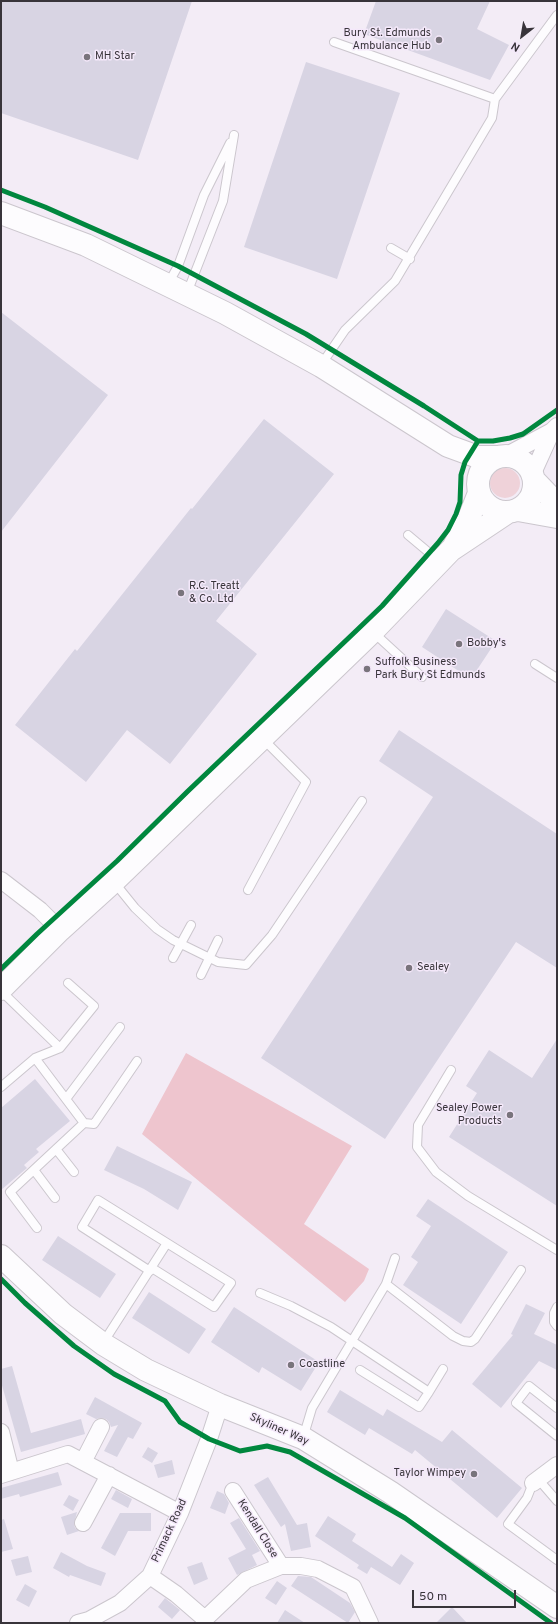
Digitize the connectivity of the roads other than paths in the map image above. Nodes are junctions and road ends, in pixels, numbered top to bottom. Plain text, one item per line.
1 (557, 15) edge
2 (334, 42) dead end
3 (495, 99) junction
4 (1, 213) edge
5 (392, 248) dead end
6 (410, 259) junction
7 (178, 288) junction
8 (321, 366) junction
9 (555, 428) edge
10 (448, 446) junction
11 (502, 456) junction
12 (533, 476) junction
13 (478, 488) junction
14 (557, 504) edge
15 (513, 511) junction
16 (557, 517) edge
17 (408, 535) dead end
18 (446, 556) junction
19 (373, 632) junction
20 (535, 664) dead end
21 (422, 677) dead end
22 (557, 678) edge
23 (262, 738) junction
24 (362, 801) dead end
25 (1, 880) edge
26 (113, 882) junction
27 (248, 890) dead end
28 (191, 925) dead end
29 (60, 930) junction
30 (218, 940) dead end
31 (181, 943) junction
32 (173, 958) dead end
33 (210, 958) junction
34 (201, 975) dead end
35 (68, 983) dead end
36 (1, 990) edge
37 (120, 1026) dead end
38 (60, 1048) junction
39 (35, 1058) junction
40 (137, 1061) dead end
41 (451, 1070) dead end
42 (1, 1087) edge
43 (66, 1099) junction
44 (84, 1123) junction
45 (56, 1149) junction
46 (34, 1170) junction
47 (74, 1172) dead end
48 (56, 1198) dead end
49 (37, 1228) dead end
50 (167, 1243) junction
51 (557, 1250) edge
52 (1, 1256) edge
53 (394, 1258) dead end
54 (151, 1269) junction
55 (521, 1270) dead end
56 (386, 1284) junction
57 (260, 1293) dead end
58 (557, 1307) edge
59 (557, 1326) edge
60 (352, 1342) junction
61 (102, 1344) junction
62 (443, 1369) dead end
63 (360, 1370) dead end
64 (429, 1392) junction
65 (220, 1405) junction
66 (557, 1408) edge
67 (101, 1427) dead end
68 (1, 1432) edge
69 (557, 1436) edge
70 (303, 1438) junction
71 (83, 1462) junction
72 (557, 1465) edge
73 (6, 1473) edge
74 (109, 1475) junction
75 (535, 1481) junction
76 (232, 1491) dead end
77 (557, 1501) edge
78 (180, 1513) junction
79 (83, 1523) dead end
80 (557, 1560) edge
81 (280, 1566) junction
82 (150, 1576) junction
83 (557, 1607) edge
84 (205, 1621) edge
85 (78, 1623) edge
86 (370, 1623) edge

1 - 3 lane
2 - 3 lane
3 - 6 lane
4 - 7 street
5 - 6 lane
6 - 8 lane
7 - 7 lane
7 - 8 street
8 - 10 street
9 - 11 street
9 - 12 street
10 - 11 street
10 - 13 street
11 - 12 street
11 - 13 street
12 - 14 street
12 - 15 street
13 - 15 street
13 - 18 street
15 - 16 street
15 - 18 street
17 - 18 lane
18 - 19 street
19 - 21 lane
19 - 23 street
20 - 22 lane
23 - 26 street
23 - 27 lane
24 - 33 lane
25 - 29 street
26 - 29 street
26 - 31 lane
28 - 31 lane
29 - 36 street
30 - 33 lane
31 - 32 lane
31 - 33 lane
33 - 34 lane
35 - 38 lane
36 - 38 lane
37 - 43 lane
38 - 39 lane
39 - 42 lane
39 - 43 lane
40 - 44 lane
41 - 51 lane
43 - 44 lane
44 - 45 lane
45 - 46 lane
45 - 47 lane
46 - 48 lane
46 - 49 lane
50 - 54 lane
50 - 54 lane
50 - 54 lane
52 - 61 street, Skyliner Way
53 - 56 lane
54 - 61 lane
55 - 56 lane
56 - 60 lane
57 - 60 lane
58 - 59 lane
60 - 64 lane
60 - 70 lane
61 - 65 street, Skyliner Way
62 - 64 lane
63 - 64 lane
65 - 70 street, Skyliner Way
65 - 78 street, Primack Road
66 - 69 lane
67 - 71 street
68 - 73 street
70 - 83 street, Skyliner Way
71 - 73 street
71 - 74 street
72 - 75 street
74 - 78 street
74 - 79 street
75 - 77 lane
75 - 80 lane
76 - 81 street, Kendall Close
78 - 82 street, Primack Road
81 - 84 street, Kendall Close
81 - 86 street, Kendall Close
82 - 84 street
82 - 85 street, Primack Road

